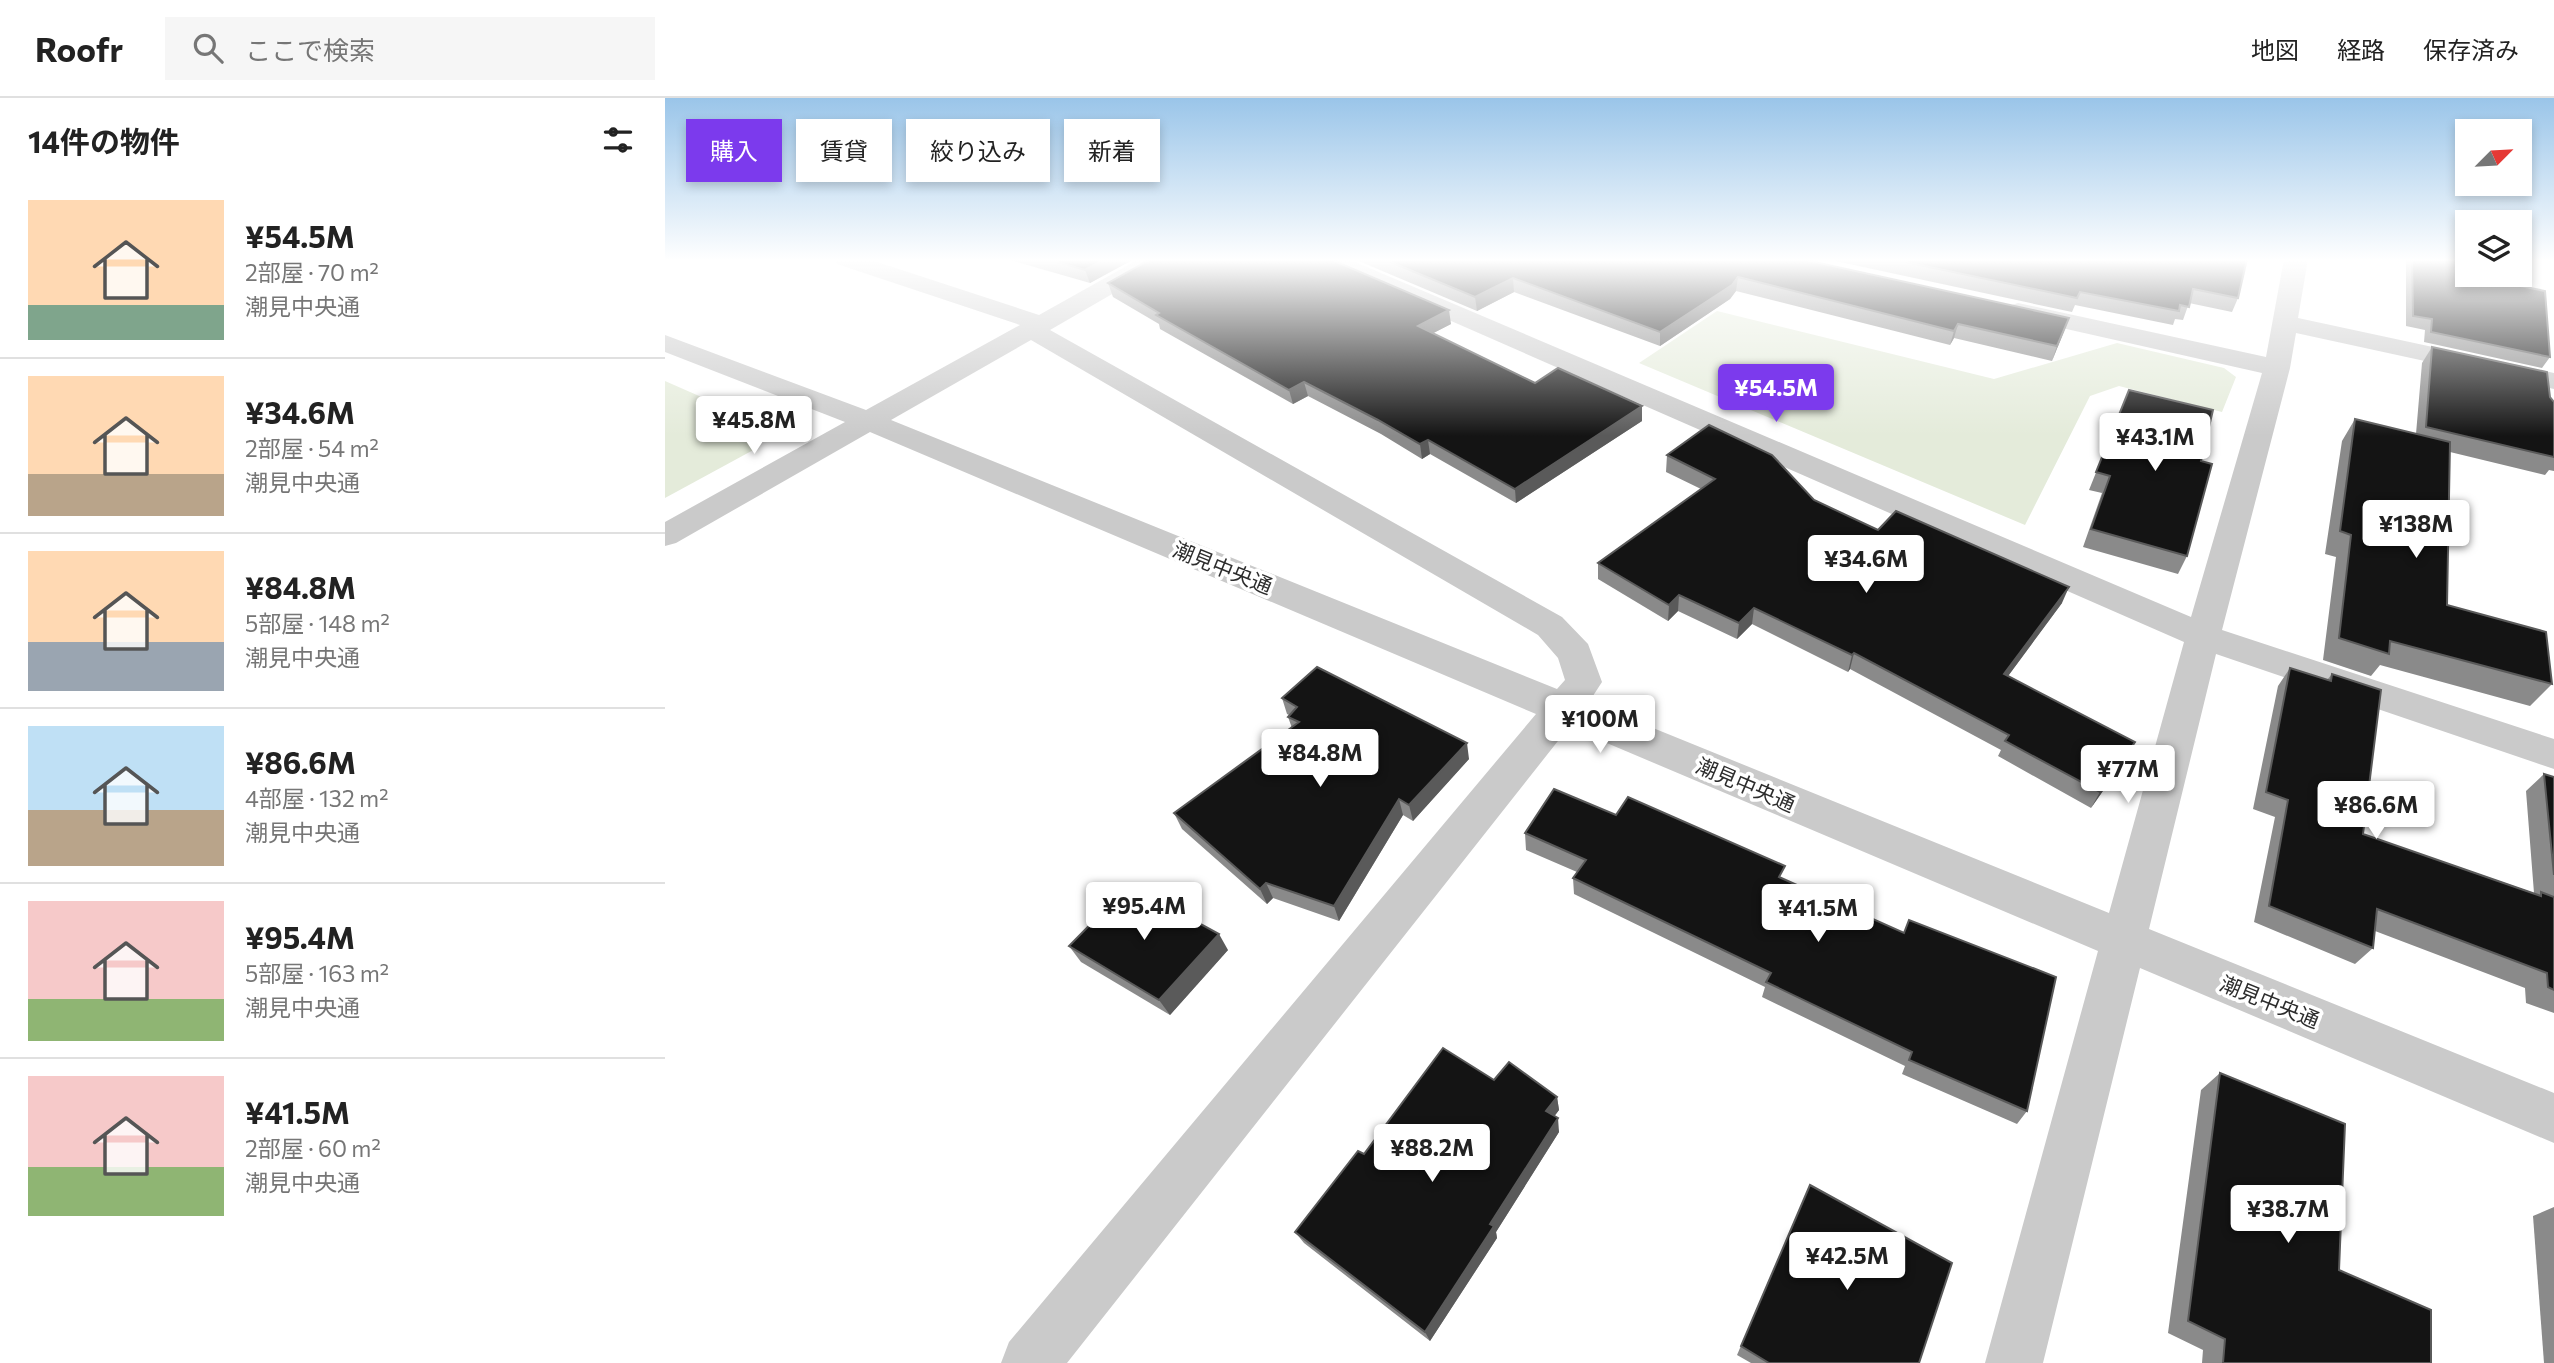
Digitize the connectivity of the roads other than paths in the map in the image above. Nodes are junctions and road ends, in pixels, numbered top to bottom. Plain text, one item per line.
1 (1012, 318) edge
2 (1053, 318) edge
3 (1466, 318) edge
4 (2051, 318) edge
5 (2285, 318) edge
6 (2284, 323) junction
7 (1037, 327) junction
8 (665, 343) edge
9 (2277, 368) junction
10 (2553, 387) edge
11 (868, 421) junction
12 (665, 536) edge
13 (2203, 636) junction
14 (1562, 707) junction
15 (2554, 754) edge
16 (2124, 941) junction
17 (2554, 1118) edge
18 (1030, 1363) edge
19 (2014, 1363) edge

1 - 7 street
2 - 7 street
3 - 13 street
4 - 9 street
5 - 6 street
6 - 9 street
6 - 10 street
7 - 11 street
7 - 14 street
8 - 11 street, 潮見中央通
9 - 13 street
11 - 12 street
11 - 14 street, 潮見中央通
13 - 15 street
13 - 16 street
14 - 16 street, 潮見中央通
14 - 18 street
16 - 17 street, 潮見中央通
16 - 19 street

